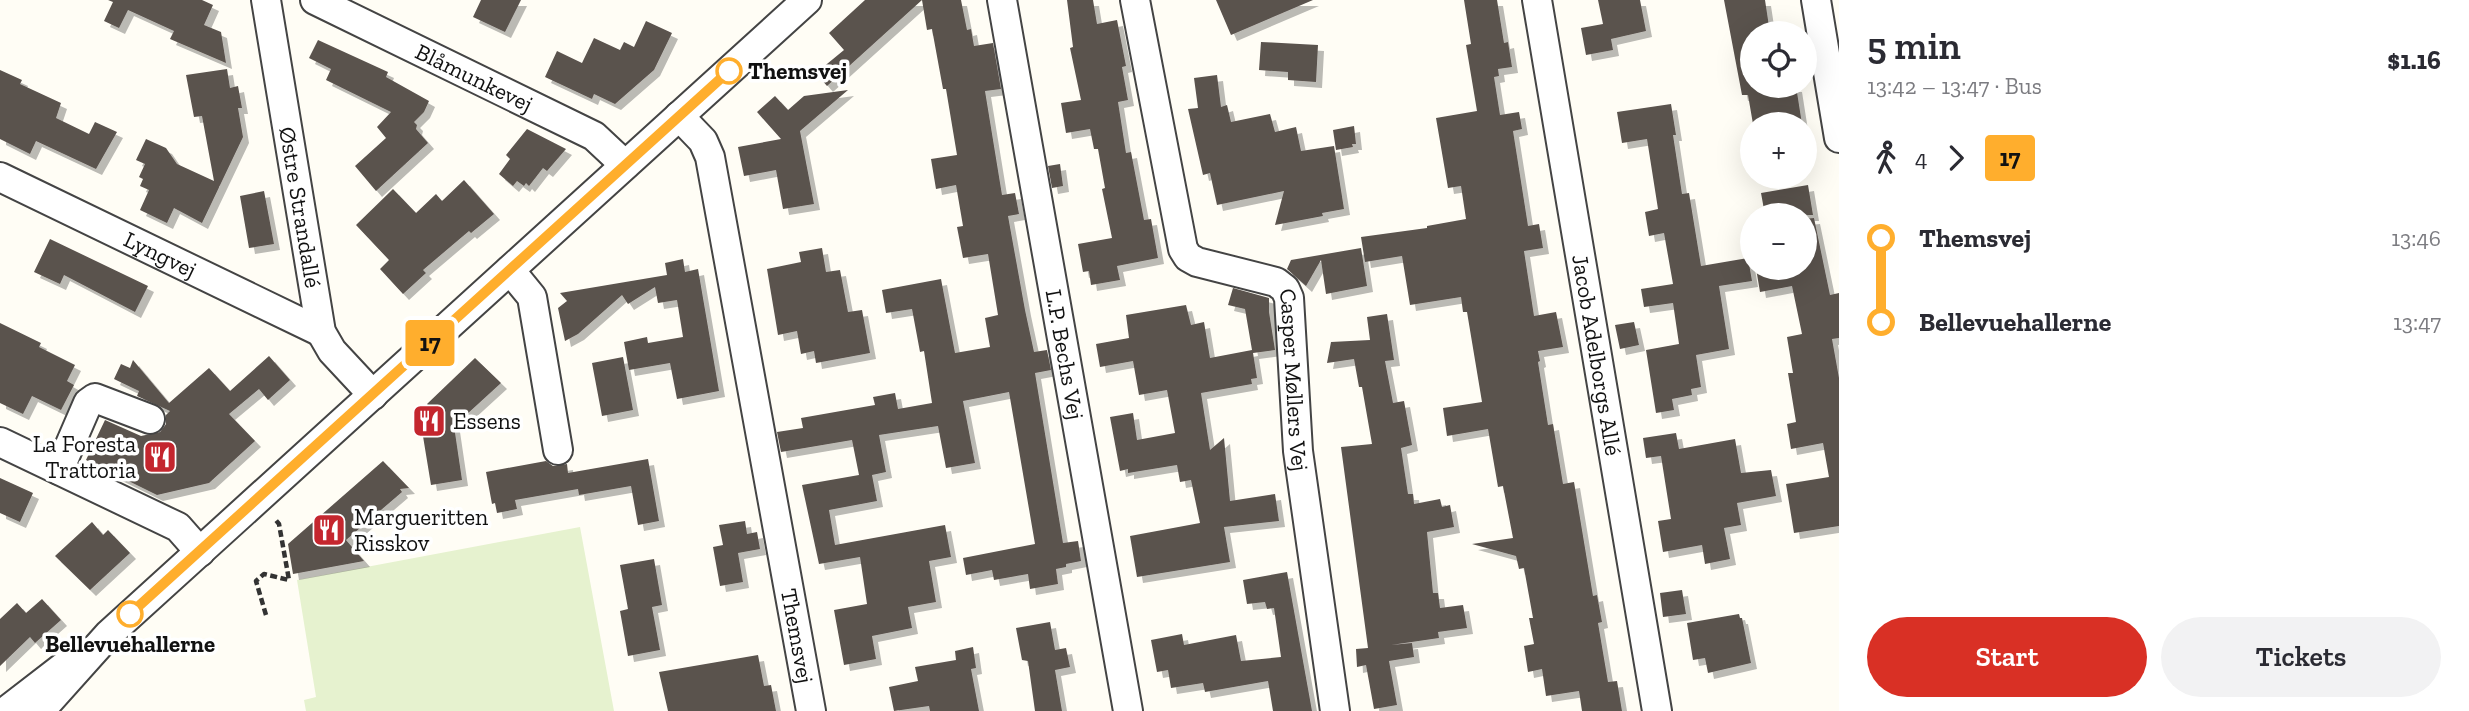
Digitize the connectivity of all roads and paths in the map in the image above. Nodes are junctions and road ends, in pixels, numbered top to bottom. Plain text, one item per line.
1 (266, 0) edge
2 (315, 0) edge
3 (807, 0) edge
4 (1002, 0) edge
5 (1135, 0) edge
6 (1537, 0) edge
7 (1816, 0) edge
8 (679, 116) junction
9 (1839, 138) edge
10 (625, 165) junction
11 (0, 177) edge
12 (510, 270) junction
13 (321, 332) junction
14 (373, 395) junction
15 (150, 419) dead end
16 (0, 442) edge
17 (558, 450) dead end
18 (59, 470) junction
19 (274, 518) dead end
20 (200, 552) junction
21 (266, 615) dead end
22 (109, 634) junction
23 (6, 711) edge
24 (40, 711) edge
25 (811, 711) edge
26 (1128, 711) edge
27 (1335, 711) edge
28 (1657, 711) edge

1 - 13 street, Østre Strandallé
2 - 10 street, Blåmunkevej
3 - 8 street
4 - 26 street, L.P. Bechs Vej
5 - 27 street, Casper Møllers Vej
6 - 28 street, Jacob Adelborgs Allé
7 - 9 street
8 - 10 street
8 - 25 street, Themsvej
10 - 12 street
11 - 13 street, Lyngvej
12 - 14 street
12 - 17 street
13 - 14 street, Østre Strandallé
14 - 20 street
15 - 18 street
16 - 18 street
18 - 20 street
19 - 21 path
20 - 22 street
22 - 23 street
22 - 24 street

